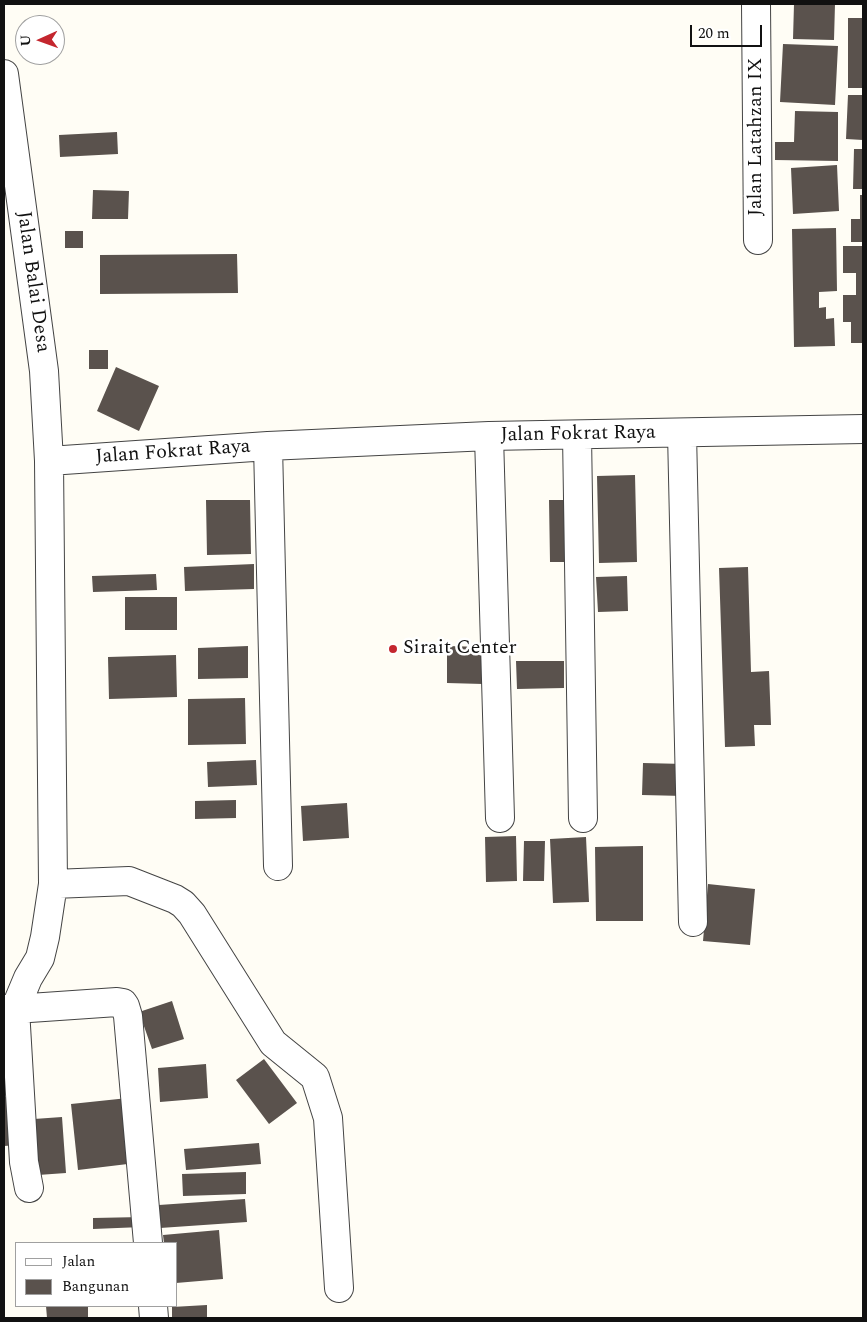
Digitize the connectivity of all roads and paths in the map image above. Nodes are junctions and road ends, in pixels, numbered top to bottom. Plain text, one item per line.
1 (756, 4) edge
2 (4, 74) edge
3 (758, 240) dead end
4 (863, 429) edge
5 (682, 433) junction
6 (577, 435) junction
7 (489, 436) junction
8 (268, 446) junction
9 (49, 461) junction
10 (500, 818) dead end
11 (583, 818) dead end
12 (278, 866) dead end
13 (53, 884) junction
14 (693, 922) dead end
15 (9, 1009) edge
16 (28, 1188) dead end
17 (148, 1242) edge
18 (339, 1288) dead end

1 - 3 street, Jalan Latahzan IX
2 - 9 street, Jalan Balai Desa
4 - 5 street, Jalan Fokrat Raya
5 - 6 street, Jalan Fokrat Raya
5 - 14 street
6 - 7 street, Jalan Fokrat Raya
6 - 11 street
7 - 8 street, Jalan Fokrat Raya
7 - 10 street
8 - 9 street, Jalan Fokrat Raya
8 - 12 street
9 - 13 street
13 - 15 street
13 - 18 street
15 - 16 street
15 - 17 street

